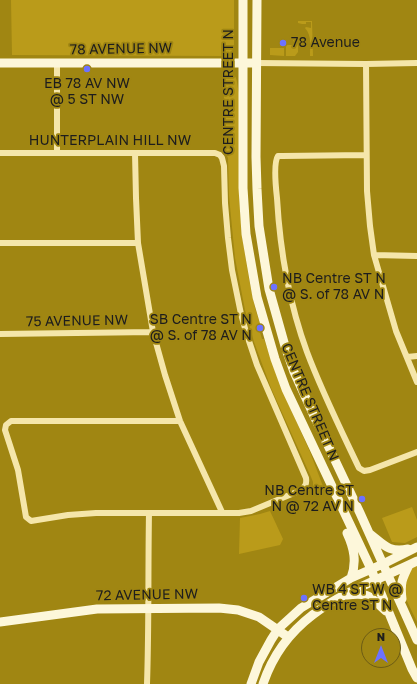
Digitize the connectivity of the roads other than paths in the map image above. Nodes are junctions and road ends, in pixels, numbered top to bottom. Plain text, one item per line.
1 (243, 0) edge
2 (257, 0) edge
3 (0, 63) edge
4 (57, 63) junction
5 (243, 63) junction
6 (256, 63) junction
7 (417, 63) edge
8 (366, 64) junction
9 (0, 153) edge
10 (57, 153) junction
11 (135, 154) junction
12 (366, 155) junction
13 (0, 243) edge
14 (138, 243) junction
15 (374, 255) junction
16 (417, 256) edge
17 (153, 332) junction
18 (0, 334) edge
19 (417, 356) edge
20 (407, 357) junction
21 (417, 382) edge
22 (180, 421) junction
23 (417, 452) edge
24 (332, 487) junction
25 (222, 512) junction
26 (149, 513) junction
27 (369, 533) junction
28 (417, 547) edge
29 (413, 563) edge
30 (383, 564) junction
31 (371, 569) junction
32 (388, 575) junction
33 (351, 578) junction
34 (375, 580) junction
35 (341, 596) junction
36 (401, 605) junction
37 (148, 609) junction
38 (388, 612) junction
39 (0, 622) edge
40 (278, 629) junction
41 (288, 637) junction
42 (417, 640) edge
43 (417, 678) edge
44 (147, 684) edge
45 (251, 684) edge
46 (263, 684) edge

1 - 5 main road, CENTRE STREET N
2 - 6 main road, CENTRE STREET N
3 - 4 main road, 78 AVENUE NW
4 - 5 main road, 78 AVENUE NW
4 - 10 street
5 - 6 main road, 78 AVENUE NW
5 - 24 main road, CENTRE STREET N
6 - 8 street
6 - 27 main road, CENTRE STREET N
7 - 8 street
8 - 12 street
9 - 10 street, HUNTERPLAIN HILL NW
10 - 11 street, HUNTERPLAIN HILL NW
11 - 14 street
11 - 25 street, HUNTERPLAIN HILL NW
12 - 15 street
12 - 23 street
13 - 14 street
14 - 17 street
15 - 16 street
15 - 20 street
17 - 18 street, 75 AVENUE NW
17 - 22 street
19 - 20 street
20 - 21 street
22 - 25 street
22 - 26 street
24 - 31 main road, CENTRE STREET N
24 - 33 main road
25 - 26 street
26 - 37 street
27 - 28 main road
27 - 30 main road, CENTRE STREET N
28 - 30 main road
29 - 32 main road
29 - 36 main road
30 - 31 main road
30 - 32 main road, CENTRE STREET N
31 - 33 main road
31 - 34 main road, CENTRE STREET N
32 - 34 main road
32 - 36 main road, CENTRE STREET N
33 - 40 main road
34 - 35 main road
34 - 38 main road, CENTRE STREET N
35 - 38 main road
35 - 41 main road
36 - 42 main road, CENTRE STREET N
37 - 39 main road, 72 AVENUE NW
37 - 40 main road, 72 AVENUE NW
37 - 44 street
38 - 43 main road, CENTRE STREET N
40 - 41 main road, 72 AVENUE NW
40 - 45 main road
41 - 46 main road

